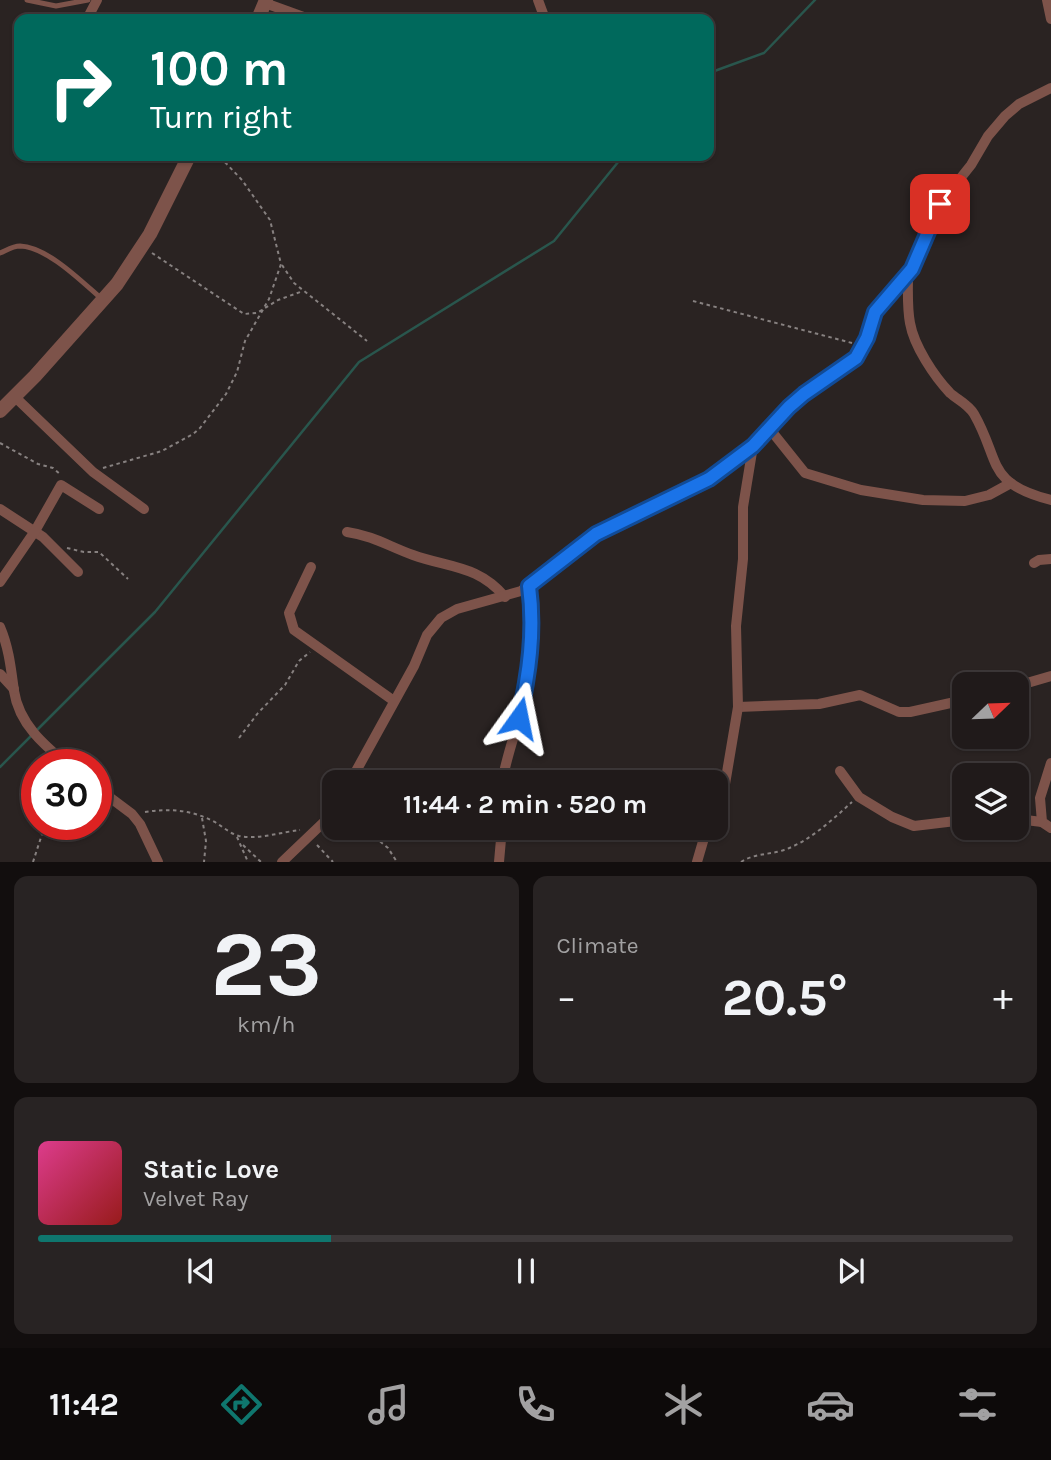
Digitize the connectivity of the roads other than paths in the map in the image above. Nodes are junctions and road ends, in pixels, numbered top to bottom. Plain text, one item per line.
1 (27, 0) edge
2 (88, 0) edge
3 (1047, 0) edge
4 (266, 1) edge
5 (297, 14) edge
6 (1051, 19) edge
7 (1051, 88) edge
8 (187, 161) edge
9 (0, 253) edge
10 (908, 275) junction
11 (103, 300) junction
12 (15, 397) junction
13 (0, 411) edge
14 (769, 428) junction
15 (753, 446) junction
16 (1011, 483) junction
17 (1051, 500) edge
18 (0, 509) edge
19 (99, 509) dead end
20 (144, 509) dead end
21 (35, 531) junction
22 (346, 532) dead end
23 (1051, 559) edge
24 (1034, 563) dead end
25 (311, 567) dead end
26 (78, 572) dead end
27 (0, 582) edge
28 (529, 586) junction
29 (505, 597) junction
30 (0, 627) edge
31 (0, 674) edge
32 (1051, 676) edge
33 (1029, 682) edge
34 (14, 689) junction
35 (394, 701) junction
36 (952, 703) edge
37 (738, 707) junction
38 (50, 749) edge
39 (1051, 763) edge
40 (357, 770) edge
41 (505, 770) edge
42 (727, 770) edge
43 (840, 771) dead end
44 (112, 799) edge
45 (952, 821) edge
46 (322, 822) edge
47 (1046, 825) edge
48 (501, 840) edge
49 (703, 840) edge
50 (152, 859) edge
51 (282, 862) edge
52 (499, 862) edge
53 (697, 862) edge

1 - 2 lane
3 - 6 street
4 - 5 street
7 - 10 street
8 - 11 street
9 - 11 lane
10 - 14 street
10 - 16 street
11 - 12 street
12 - 13 street
12 - 20 street
14 - 15 street
14 - 16 street
15 - 28 street
15 - 37 street
16 - 17 street
18 - 21 street
19 - 21 street
21 - 26 street
21 - 27 street
22 - 29 street
23 - 24 street
25 - 35 street
28 - 29 street
28 - 41 street
29 - 35 street
30 - 34 street
31 - 34 street
32 - 33 street
34 - 38 street
35 - 40 street
36 - 37 street
37 - 42 street
39 - 47 street
43 - 45 street
44 - 50 street
46 - 51 street
48 - 52 street
49 - 53 street

